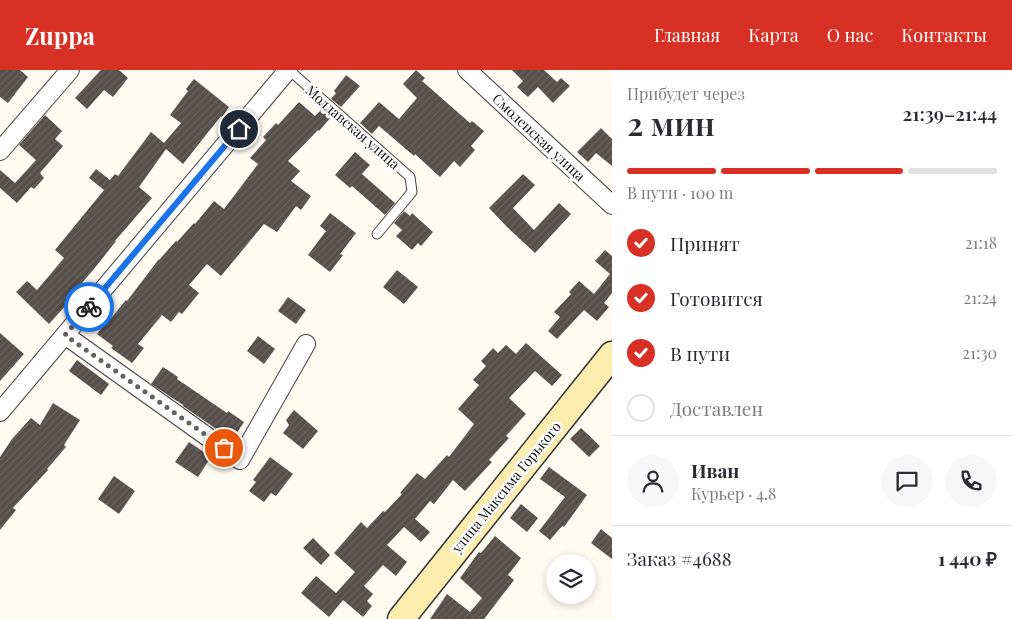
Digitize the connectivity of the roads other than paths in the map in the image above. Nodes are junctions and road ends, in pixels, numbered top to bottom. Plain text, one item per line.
1 (70, 70) edge
2 (288, 70) edge
3 (467, 70) edge
4 (0, 150) edge
5 (612, 205) edge
6 (377, 234) dead end
7 (65, 335) junction
8 (306, 344) dead end
9 (612, 355) edge
10 (0, 412) edge
11 (401, 619) edge

1 - 4 street
2 - 6 lane, Молдавская улица
2 - 7 street, Молдавская улица
3 - 5 street, Смоленская улица
7 - 8 street
7 - 10 street, Молдавская улица
9 - 11 main road, улица Максима Горького

